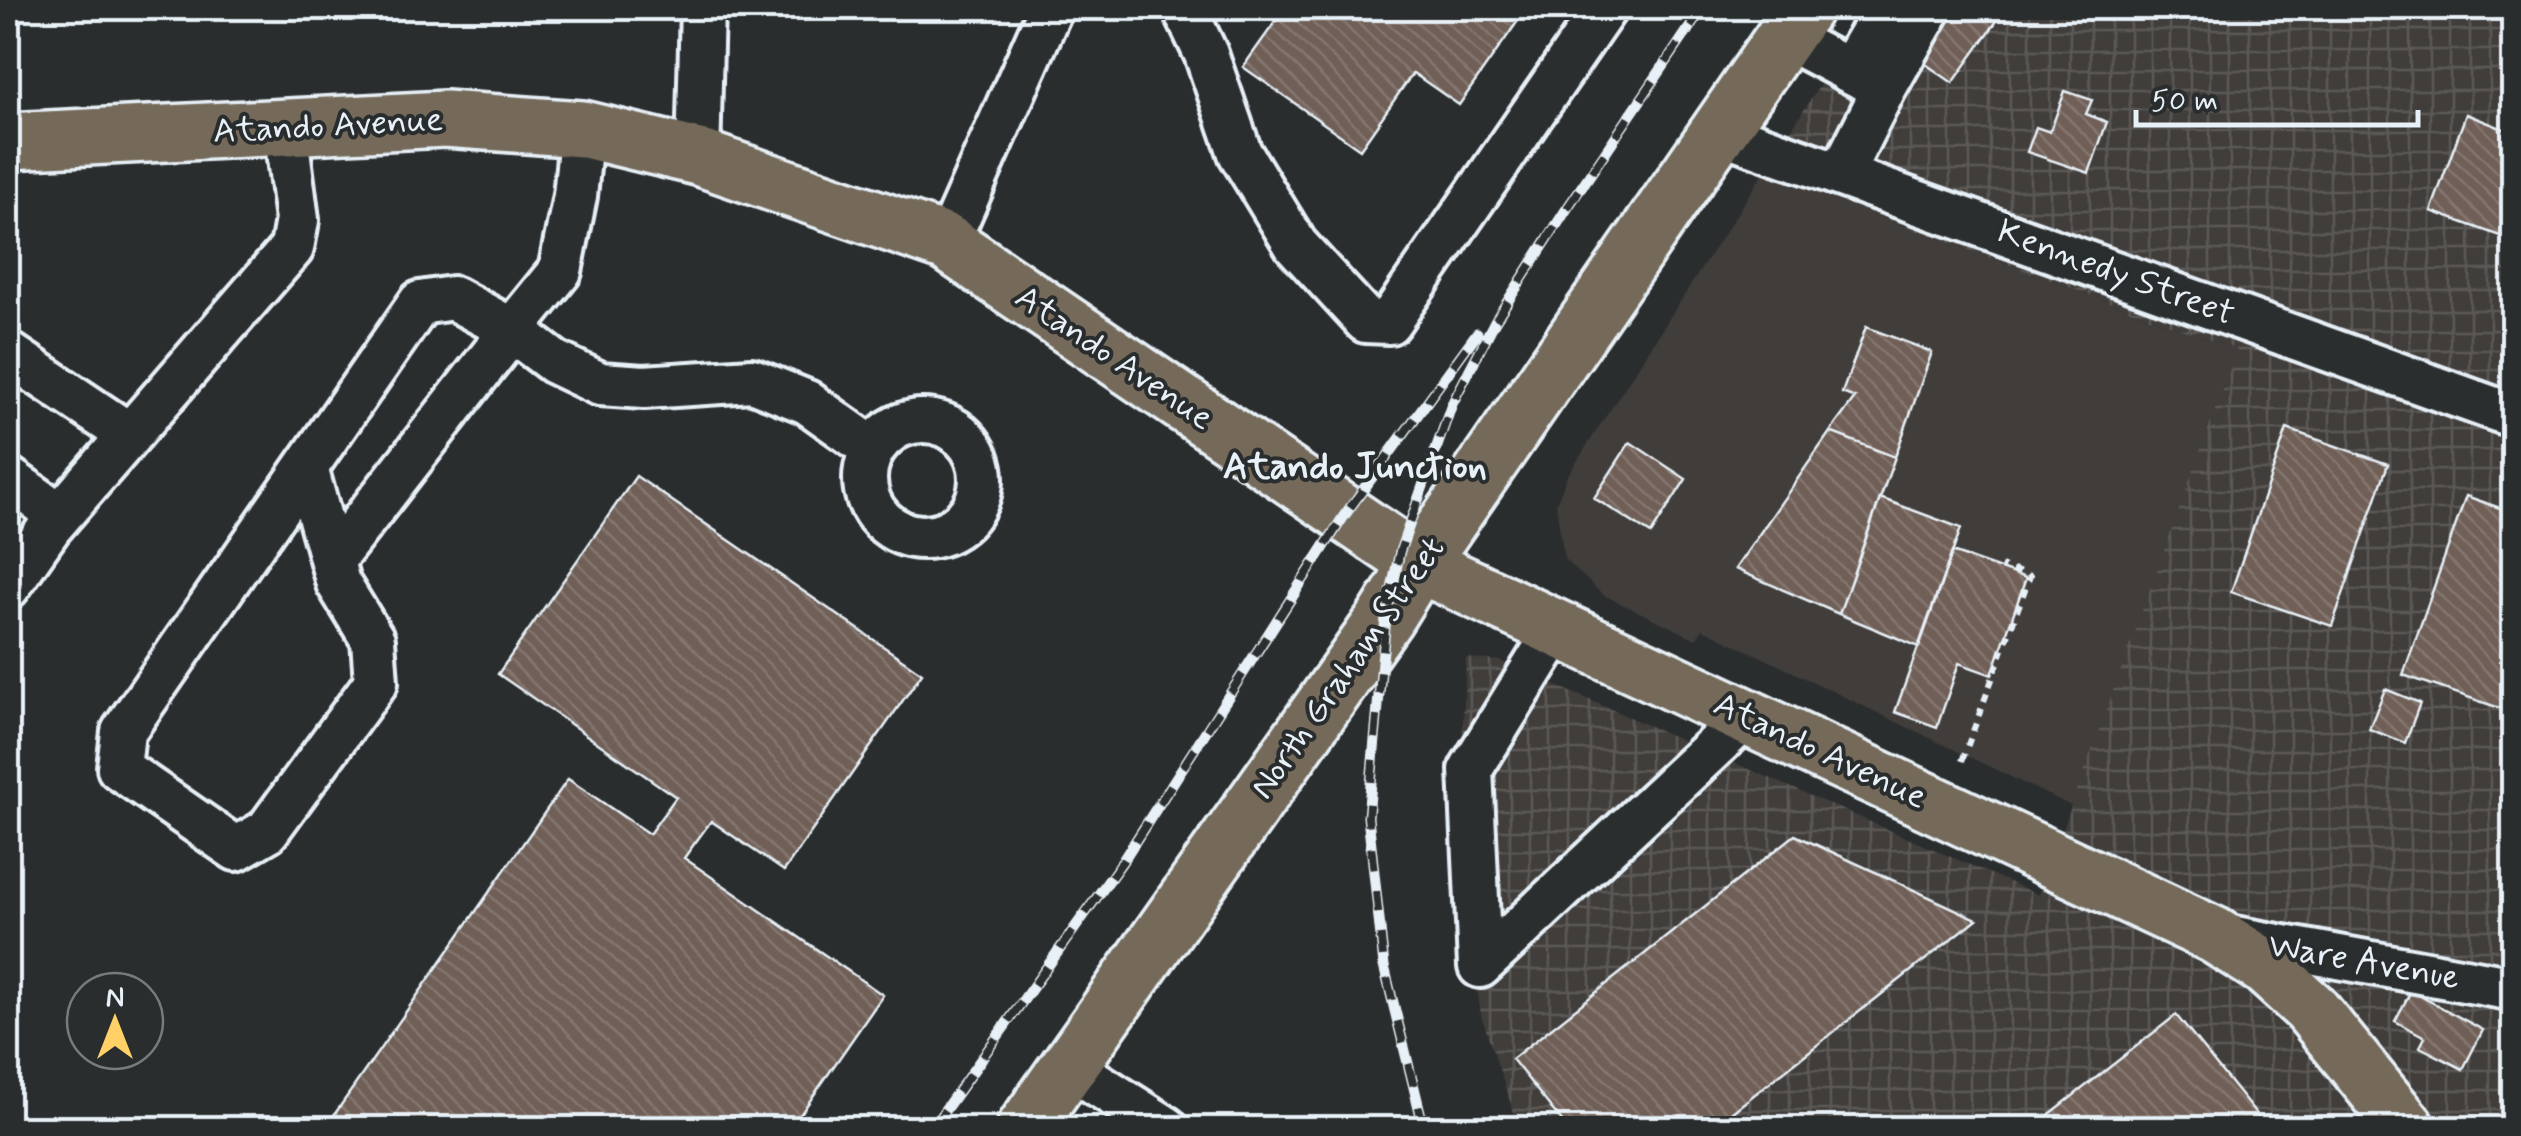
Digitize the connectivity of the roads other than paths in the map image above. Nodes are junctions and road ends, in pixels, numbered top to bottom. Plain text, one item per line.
1 (702, 8) edge
2 (1051, 8) edge
3 (1184, 8) edge
4 (1605, 8) edge
5 (1886, 8) edge
6 (1930, 8) edge
7 (1794, 22) edge
8 (1866, 80) junction
9 (285, 128) junction
10 (582, 129) junction
11 (1718, 130) junction
12 (8, 141) edge
13 (698, 157) junction
14 (1841, 174) junction
15 (947, 243) junction
16 (512, 330) junction
17 (8, 353) edge
18 (2514, 416) edge
19 (128, 434) junction
20 (873, 449) dead end
21 (306, 468) junction
22 (8, 478) edge
23 (60, 515) junction
24 (332, 561) junction
25 (1419, 564) junction
26 (8, 588) edge
27 (1558, 628) junction
28 (1746, 717) junction
29 (2214, 934) junction
30 (2514, 988) edge
31 (1070, 1066) junction
32 (1025, 1128) edge
33 (1166, 1128) edge
34 (2407, 1128) edge

1 - 13 street
2 - 15 street
3 - 4 street
5 - 8 street
6 - 8 street
7 - 8 street
7 - 11 main road, North Graham Street
8 - 14 street
9 - 10 main road, Atando Avenue
9 - 12 main road, Atando Avenue
9 - 19 street
10 - 13 main road, Atando Avenue
10 - 16 street
11 - 14 street, Kennedy Street
11 - 25 main road, North Graham Street
13 - 15 main road, Atando Avenue
14 - 18 street, Kennedy Street
15 - 25 main road, Atando Avenue
16 - 20 street
16 - 21 street
16 - 24 street
17 - 19 street
19 - 23 street
21 - 24 street
21 - 24 street
22 - 23 street
23 - 26 street
25 - 27 main road, Atando Avenue
25 - 31 main road, North Graham Street
27 - 28 main road, Atando Avenue
27 - 28 street
28 - 29 main road, Atando Avenue
29 - 30 street, Ware Avenue
29 - 34 main road, Atando Avenue
31 - 32 main road, North Graham Street
31 - 33 street

